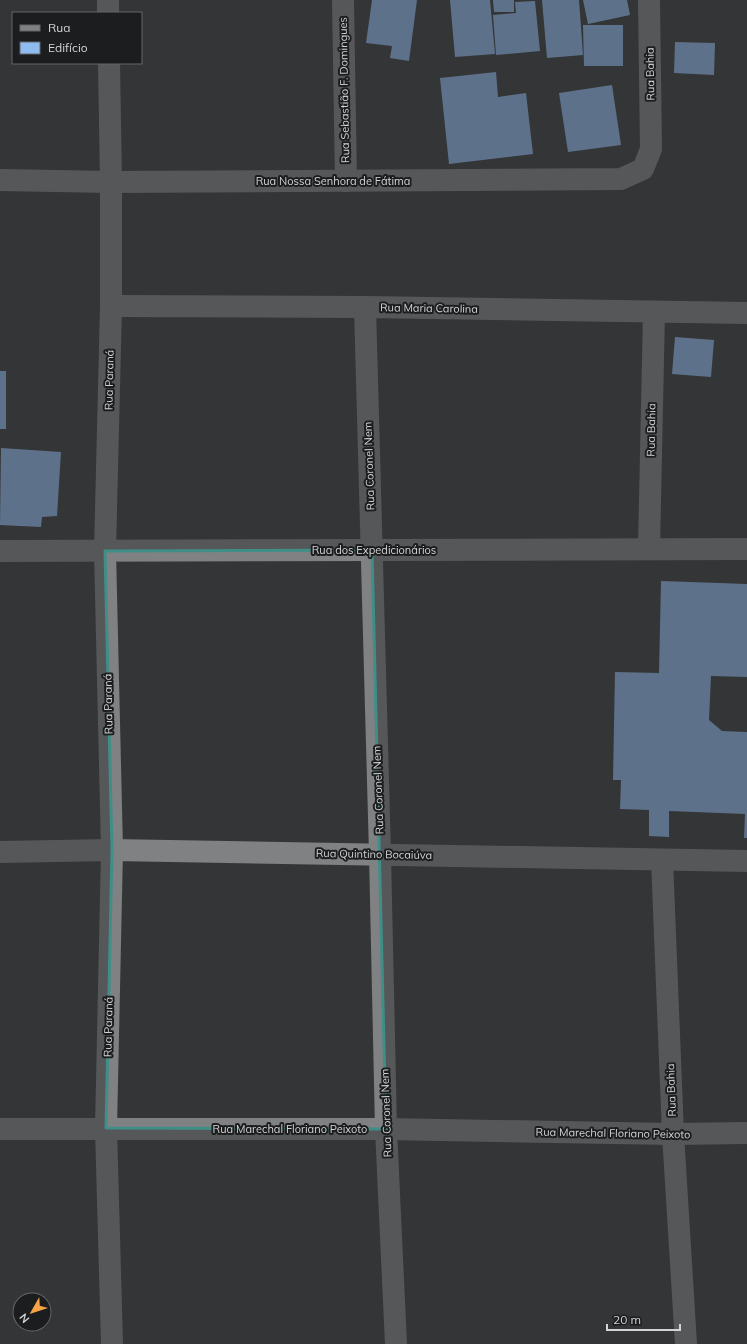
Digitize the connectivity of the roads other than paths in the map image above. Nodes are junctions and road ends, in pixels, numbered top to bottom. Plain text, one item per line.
1 (108, 0) edge
2 (343, 0) edge
3 (649, 0) edge
4 (108, 12) edge
5 (109, 64) edge
6 (651, 149) joint
7 (0, 180) edge
8 (346, 181) junction
9 (111, 182) junction
10 (111, 306) junction
11 (365, 307) junction
12 (654, 312) junction
13 (747, 313) edge
14 (649, 548) junction
15 (747, 549) edge
16 (372, 550) junction
17 (0, 551) edge
18 (105, 551) junction
19 (112, 850) junction
20 (0, 852) edge
21 (380, 854) junction
22 (662, 860) junction
23 (747, 861) edge
24 (106, 1128) junction
25 (0, 1129) edge
26 (386, 1129) junction
27 (747, 1133) edge
28 (673, 1134) junction
29 (112, 1344) edge
30 (396, 1344) edge
31 (686, 1344) edge

1 - 4 street
2 - 8 street, Rua Sebastião F. Domingues
3 - 6 street, Rua Bahia
5 - 9 street, Rua Paraná
6 - 8 street, Rua Nossa Senhora de Fátima
7 - 9 street, Rua Nossa Senhora de Fátima
8 - 9 street, Rua Nossa Senhora de Fátima
9 - 10 street, Rua Paraná
10 - 11 street, Rua Maria Carolina
10 - 18 street, Rua Paraná
11 - 12 street, Rua Maria Carolina
11 - 16 street, Rua Coronel Nem
12 - 13 street, Rua Maria Carolina
12 - 14 street, Rua Bahia
14 - 15 street, Rua dos Expedicionários
14 - 16 street, Rua dos Expedicionários
16 - 18 street, Rua dos Expedicionários
16 - 21 street, Rua Coronel Nem
17 - 18 street, Rua dos Expedicionários
18 - 19 street, Rua Paraná
19 - 20 street, Rua Quintino Bocaiúva
19 - 21 street, Rua Quintino Bocaiúva
19 - 24 street, Rua Paraná
21 - 22 street, Rua Quintino Bocaiúva
21 - 26 street, Rua Coronel Nem
22 - 23 street, Rua Quintino Bocaiúva
22 - 28 street, Rua Bahia
24 - 25 street, Rua Marechal Floriano Peixoto
24 - 26 street, Rua Marechal Floriano Peixoto
24 - 29 street, Rua Paraná
26 - 28 street, Rua Marechal Floriano Peixoto
26 - 30 street, Rua Coronel Nem
27 - 28 street, Rua Marechal Floriano Peixoto
28 - 31 street, Rua Bahia

